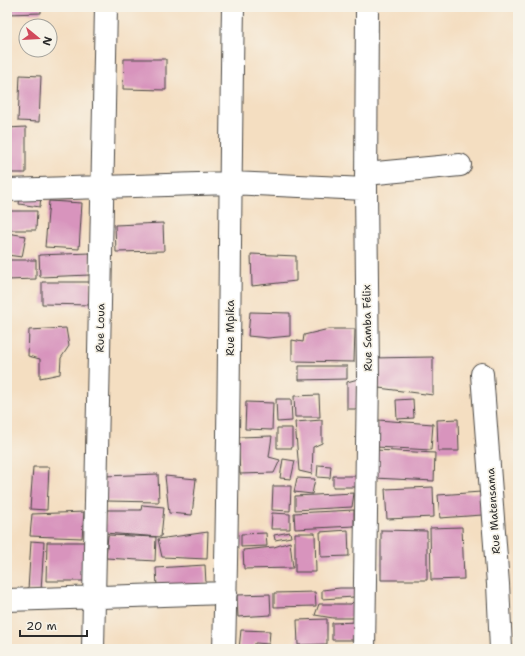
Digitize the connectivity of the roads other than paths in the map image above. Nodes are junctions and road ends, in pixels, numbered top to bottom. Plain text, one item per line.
1 (106, 7) edge
2 (233, 7) edge
3 (367, 7) edge
4 (460, 165) dead end
5 (366, 181) junction
6 (230, 183) junction
7 (101, 188) junction
8 (7, 190) edge
9 (482, 374) dead end
10 (226, 593) junction
11 (95, 597) junction
12 (7, 600) edge
13 (94, 649) edge
14 (224, 649) edge
15 (364, 649) edge
16 (501, 649) edge

1 - 7 street, Rue Loua
2 - 6 street, Rue Mpika
3 - 5 street, Rue Samba Félix
4 - 5 street
5 - 6 street
5 - 15 street, Rue Samba Félix
6 - 7 street
6 - 10 street, Rue Mpika
7 - 8 street
7 - 11 street, Rue Loua
9 - 16 street, Rue Matensama
10 - 11 street
10 - 14 street, Rue Mpika
11 - 12 street
11 - 13 street, Rue Loua

